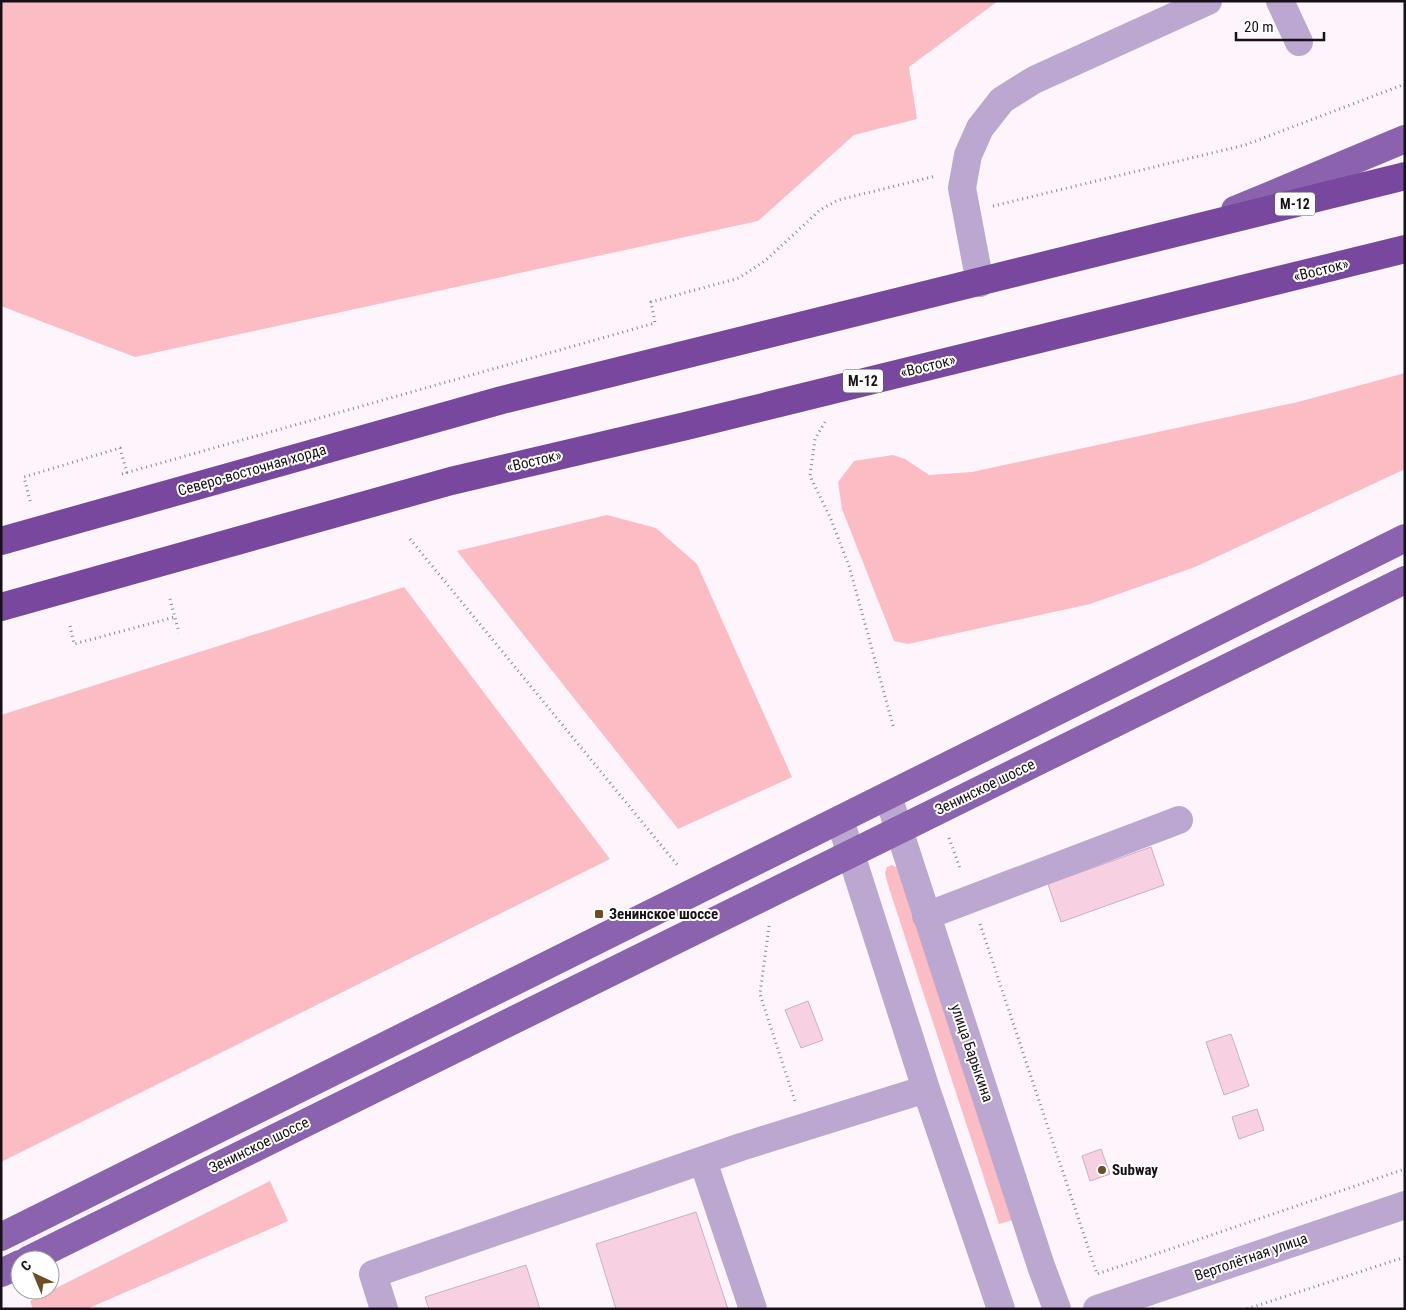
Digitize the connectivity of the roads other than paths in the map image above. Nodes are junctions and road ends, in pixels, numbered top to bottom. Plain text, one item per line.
1 (1208, 1) edge
2 (1280, 1) edge
3 (1299, 42) dead end
4 (1405, 139) edge
5 (1405, 176) edge
6 (1185, 230) junction
7 (1405, 249) edge
8 (980, 283) junction
9 (1405, 538) edge
10 (1, 541) edge
11 (1405, 580) edge
12 (1, 607) edge
13 (888, 796) junction
14 (840, 820) junction
15 (1179, 820) dead end
16 (898, 830) junction
17 (851, 853) junction
18 (926, 916) junction
19 (926, 1089) junction
20 (703, 1160) junction
21 (1405, 1204) edge
22 (1, 1237) edge
23 (48, 1250) edge
24 (384, 1309) edge
25 (754, 1309) edge
26 (1001, 1309) edge
27 (1057, 1309) edge
28 (1097, 1309) edge

1 - 8 street
2 - 3 street
4 - 6 main road
5 - 6 highway, М-12
6 - 8 highway, М-12
7 - 12 highway, «Восток» / М-12
8 - 10 highway, Северо-восточная хорда / М-12
9 - 13 main road
11 - 16 main road, Зенинское шоссе
13 - 14 main road
13 - 16 street, улица Барыкина
14 - 17 street
14 - 22 main road
15 - 18 street
16 - 17 main road, Зенинское шоссе
16 - 18 street, улица Барыкина
17 - 19 street
17 - 23 main road, Зенинское шоссе
18 - 27 street, улица Барыкина
19 - 20 street
19 - 26 street
20 - 24 street
20 - 25 street
21 - 28 street, Вертолётная улица

